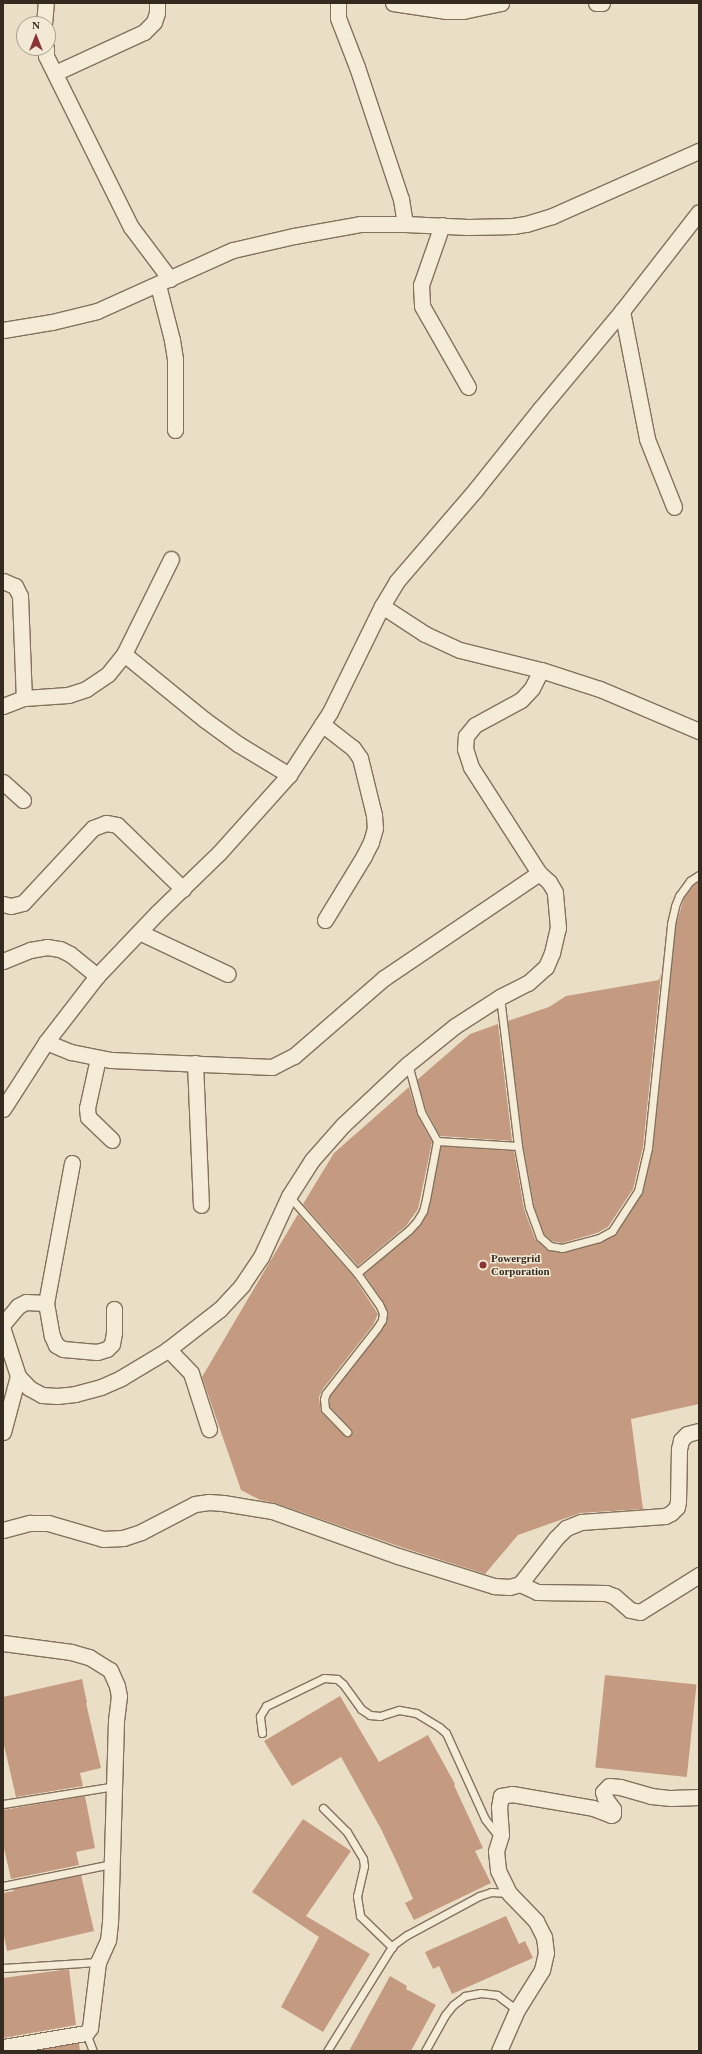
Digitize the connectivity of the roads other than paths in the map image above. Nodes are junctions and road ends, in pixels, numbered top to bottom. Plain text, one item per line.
1 (46, 3) edge
2 (157, 3) edge
3 (338, 3) edge
4 (393, 3) edge
5 (501, 3) edge
6 (596, 3) edge
7 (602, 3) edge
8 (45, 16) edge
9 (46, 56) edge
10 (55, 73) junction
11 (699, 150) edge
12 (699, 212) edge
13 (406, 224) junction
14 (442, 225) junction
15 (164, 282) junction
16 (622, 311) junction
17 (3, 330) edge
18 (468, 387) dead end
19 (175, 430) dead end
20 (674, 506) dead end
21 (171, 559) dead end
22 (3, 581) edge
23 (382, 606) junction
24 (124, 654) junction
25 (541, 670) junction
26 (24, 698) junction
27 (3, 706) edge
28 (322, 724) junction
29 (699, 731) edge
30 (289, 775) junction
31 (3, 782) edge
32 (24, 800) dead end
33 (539, 873) junction
34 (699, 874) edge
35 (183, 889) junction
36 (3, 904) edge
37 (325, 920) dead end
38 (139, 932) junction
39 (3, 961) edge
40 (228, 974) dead end
41 (97, 976) junction
42 (500, 997) junction
43 (46, 1042) junction
44 (98, 1058) junction
45 (195, 1063) junction
46 (408, 1064) junction
47 (3, 1109) edge
48 (112, 1140) dead end
49 (437, 1140) junction
50 (518, 1146) junction
51 (72, 1163) dead end
52 (289, 1196) junction
53 (201, 1205) dead end
54 (357, 1273) junction
55 (46, 1303) junction
56 (114, 1309) dead end
57 (3, 1324) edge
58 (3, 1330) edge
59 (168, 1349) junction
60 (18, 1376) junction
61 (209, 1429) dead end
62 (699, 1431) edge
63 (3, 1432) edge
64 (347, 1432) dead end
65 (3, 1530) edge
66 (699, 1575) edge
67 (520, 1584) junction
68 (3, 1643) edge
69 (262, 1733) dead end
70 (115, 1786) junction
71 (699, 1797) edge
72 (3, 1804) edge
73 (324, 1808) dead end
74 (500, 1838) junction
75 (112, 1864) junction
76 (3, 1886) edge
77 (509, 1893) junction
78 (392, 1947) junction
79 (98, 1962) junction
80 (3, 1968) edge
81 (517, 2010) junction
82 (86, 2032) junction
83 (3, 2047) edge
84 (92, 2051) edge
85 (327, 2051) edge
86 (425, 2051) edge
87 (499, 2051) edge

1 - 8 street
2 - 10 street
3 - 13 street
4 - 5 street
6 - 7 street
9 - 10 street
10 - 15 street
11 - 14 street
12 - 16 street
13 - 14 street
13 - 15 street
14 - 18 street
15 - 17 street
15 - 19 street
16 - 20 street
16 - 23 street
21 - 24 street
22 - 26 street
23 - 25 street
23 - 28 street
24 - 26 street
24 - 30 street
25 - 29 street
25 - 33 street
26 - 27 street
28 - 30 street
28 - 37 street
30 - 35 street
31 - 32 street
33 - 42 street
33 - 45 street
34 - 50 lane
35 - 36 street
35 - 38 street
38 - 40 street
38 - 41 street
39 - 41 street
41 - 43 street
42 - 46 street
42 - 50 lane
43 - 44 street
43 - 47 street
44 - 45 street
44 - 48 street
45 - 53 street
46 - 49 lane
46 - 52 street
49 - 50 lane
49 - 54 lane
51 - 55 street
52 - 54 lane
52 - 59 street
54 - 64 lane
55 - 56 street
55 - 57 street
58 - 60 street
59 - 60 street
59 - 61 street
60 - 63 street
62 - 67 street
65 - 67 street
66 - 67 street
68 - 70 street
69 - 74 lane
70 - 72 lane
70 - 75 street
71 - 74 street
73 - 78 lane
74 - 77 street
75 - 76 lane
75 - 79 street
77 - 78 lane
77 - 81 street
78 - 85 lane
79 - 80 lane
79 - 82 street
81 - 86 lane
81 - 87 street
82 - 83 street
82 - 84 lane

